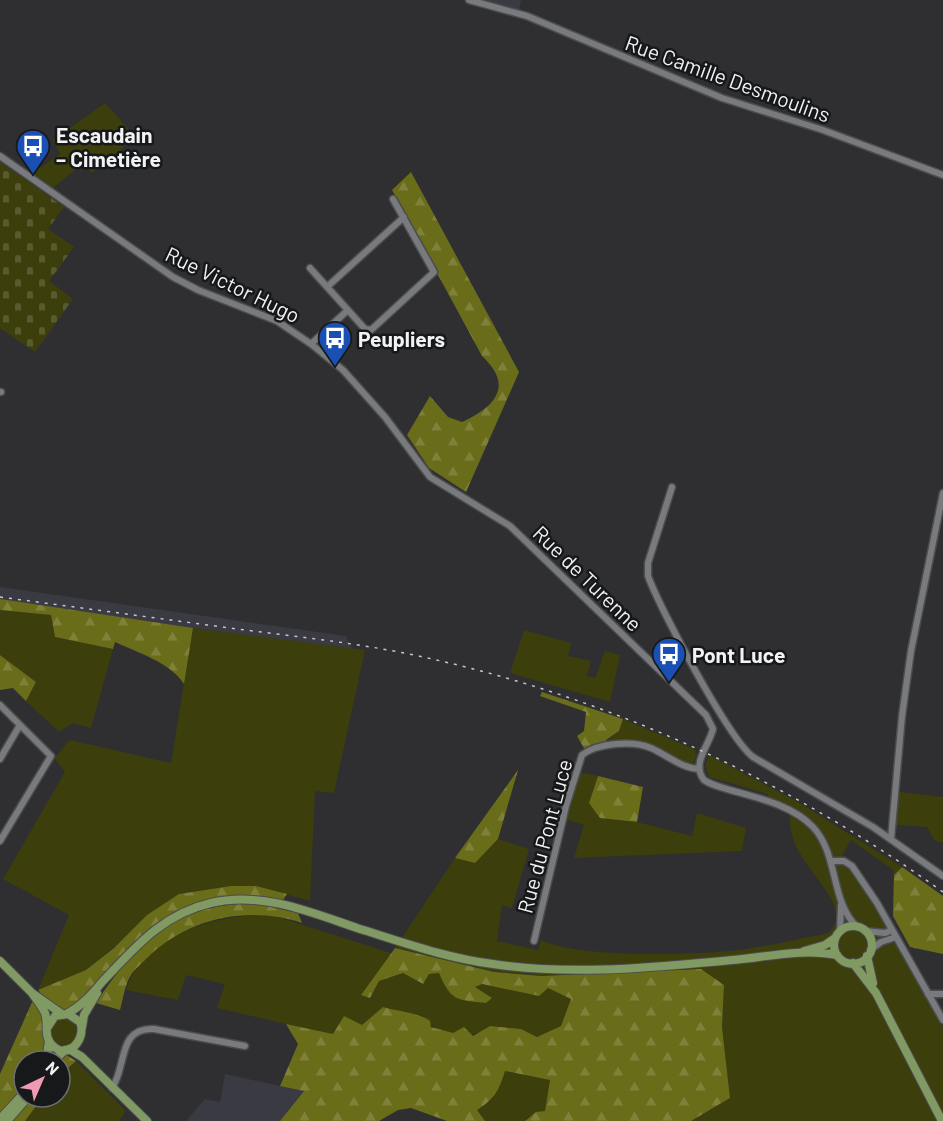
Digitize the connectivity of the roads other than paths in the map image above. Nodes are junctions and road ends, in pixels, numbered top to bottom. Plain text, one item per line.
1 (469, 0) edge
2 (0, 156) edge
3 (943, 174) edge
4 (393, 199) dead end
5 (404, 217) junction
6 (310, 268) dead end
7 (327, 288) junction
8 (348, 310) junction
9 (310, 344) junction
10 (404, 440) joint
11 (672, 487) dead end
12 (943, 493) edge
13 (0, 705) edge
14 (726, 722) junction
15 (20, 725) junction
16 (712, 726) junction
17 (0, 759) edge
18 (699, 770) junction
19 (891, 839) junction
20 (0, 841) edge
21 (831, 861) junction
22 (943, 876) edge
23 (841, 899) junction
24 (861, 929) junction
25 (892, 930) junction
26 (838, 934) junction
27 (896, 937) junction
28 (534, 941) dead end
29 (793, 953) junction
30 (869, 953) junction
31 (837, 955) junction
32 (0, 961) edge
33 (853, 963) junction
34 (112, 972) junction
35 (32, 993) junction
36 (876, 993) junction
37 (928, 994) junction
38 (943, 994) edge
39 (64, 1014) junction
40 (943, 1020) edge
41 (82, 1027) junction
42 (47, 1028) junction
43 (81, 1040) junction
44 (49, 1041) junction
45 (245, 1046) dead end
46 (47, 1049) edge
47 (62, 1049) edge
48 (68, 1049) edge
49 (72, 1053) edge
50 (96, 1070) junction
51 (112, 1088) junction
52 (12, 1106) edge
53 (18, 1109) edge
54 (0, 1119) edge
55 (7, 1121) edge
56 (147, 1121) edge
57 (941, 1121) edge

1 - 3 street, Rue Camille Desmoulins
2 - 9 street, Rue Victor Hugo
4 - 5 street
5 - 7 street
5 - 8 street
6 - 7 street
7 - 8 street
8 - 9 street
9 - 10 street, Rue Victor Hugo
10 - 16 street, Rue de Turenne
11 - 14 street
12 - 19 street
13 - 15 street
14 - 16 street
14 - 19 street
15 - 17 street
15 - 20 street
16 - 18 street
18 - 21 street
18 - 28 street, Rue du Pont Luce
19 - 22 street
21 - 23 street
21 - 25 street
23 - 24 street
23 - 26 street
24 - 25 street
24 - 26 main road
24 - 30 main road
25 - 27 street
26 - 29 main road
26 - 31 main road
27 - 30 street
27 - 37 street
29 - 31 main road
29 - 34 main road
30 - 33 main road
30 - 36 main road
31 - 33 main road
32 - 35 main road
33 - 36 main road
34 - 39 main road
34 - 41 main road
35 - 39 main road
35 - 42 main road
36 - 57 main road
37 - 38 street
37 - 40 street
39 - 41 main road
39 - 42 main road
41 - 43 main road
42 - 44 main road
43 - 48 main road
43 - 50 main road
44 - 46 main road
44 - 47 main road
45 - 51 street
49 - 50 main road
50 - 51 main road
51 - 56 main road
52 - 54 main road
53 - 55 main road

